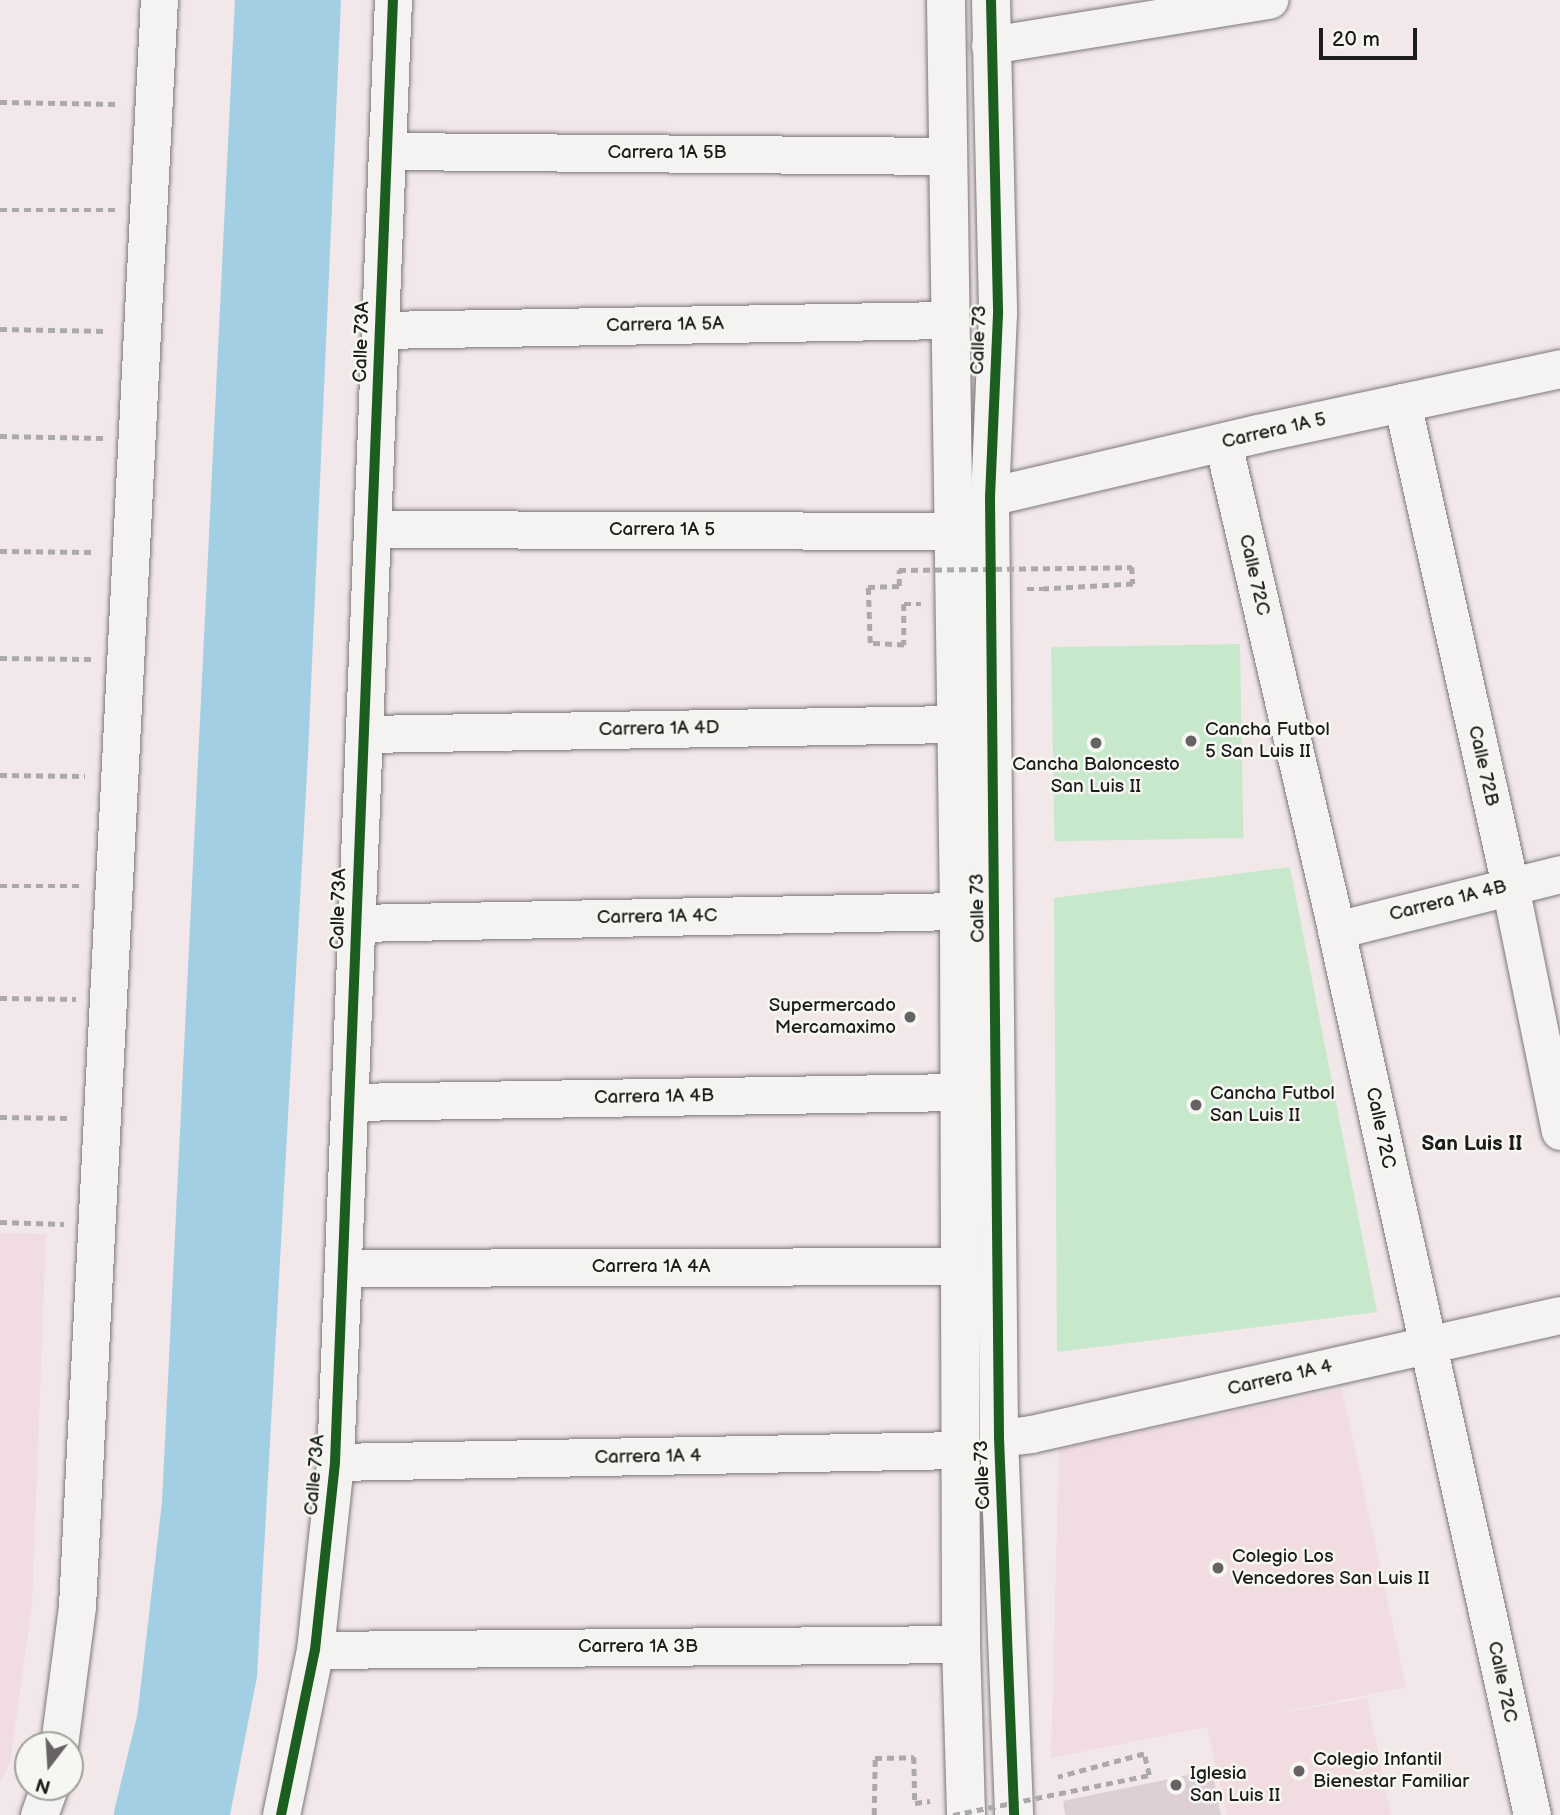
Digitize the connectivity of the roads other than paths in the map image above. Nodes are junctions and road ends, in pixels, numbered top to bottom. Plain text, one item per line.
1 (159, 0) edge
2 (393, 0) edge
3 (946, 0) edge
4 (991, 0) edge
5 (1269, 0) edge
6 (990, 45) junction
7 (387, 151) junction
8 (948, 156) junction
9 (950, 320) junction
10 (380, 330) junction
11 (1560, 369) edge
12 (1402, 402) junction
13 (1223, 443) junction
14 (990, 497) junction
15 (372, 529) junction
16 (953, 531) junction
17 (955, 724) junction
18 (364, 734) junction
19 (1560, 874) edge
20 (1510, 886) junction
21 (958, 911) junction
22 (356, 923) junction
23 (1336, 929) junction
24 (960, 1093) junction
25 (349, 1102) junction
26 (1560, 1131) edge
27 (960, 1266) junction
28 (343, 1268) junction
29 (1560, 1315) edge
30 (1427, 1345) junction
31 (999, 1438) junction
32 (961, 1450) junction
33 (335, 1462) junction
34 (961, 1644) junction
35 (315, 1650) junction
36 (61, 1731) edge
37 (281, 1815) edge
38 (966, 1815) edge
39 (1014, 1815) edge
40 (1532, 1815) edge

1 - 36 street
2 - 7 street, Calle 73A
3 - 8 main road, Calle 73
4 - 6 main road, Calle 73
5 - 6 street
6 - 14 main road, Calle 73
7 - 8 street, Carrera 1A 5B
7 - 10 street, Calle 73A
8 - 9 main road, Calle 73
9 - 10 street, Carrera 1A 5A
9 - 16 main road, Calle 73
10 - 15 street, Calle 73A
11 - 12 main road, Carrera 1A 5
12 - 13 main road, Carrera 1A 5
12 - 20 street, Calle 72B
13 - 14 main road, Carrera 1A 5
13 - 23 street, Calle 72C
14 - 31 main road, Calle 73
15 - 16 street, Carrera 1A 5
15 - 18 street, Calle 73A
16 - 17 main road, Calle 73
17 - 18 street, Carrera 1A 4D
17 - 21 main road, Calle 73
18 - 22 street, Calle 73A
19 - 20 street, Carrera 1A 4B
20 - 23 street, Carrera 1A 4B
20 - 26 street, Calle 72B
21 - 22 street, Carrera 1A 4C
21 - 24 main road, Calle 73
22 - 25 street, Calle 73A
23 - 30 street, Calle 72C
24 - 25 street, Carrera 1A 4B
24 - 27 main road, Calle 73
25 - 28 street, Calle 73A
27 - 28 street, Carrera 1A 4A
27 - 32 main road, Calle 73
28 - 33 street, Calle 73A
29 - 30 street, Carrera 1A 4
30 - 31 street, Carrera 1A 4
30 - 40 street, Calle 72C
31 - 39 main road, Calle 73
32 - 33 street, Carrera 1A 4
32 - 34 main road, Calle 73
33 - 35 street, Calle 73A
34 - 35 street, Carrera 1A 3B
34 - 38 main road, Calle 73
35 - 37 street, Calle 73A

